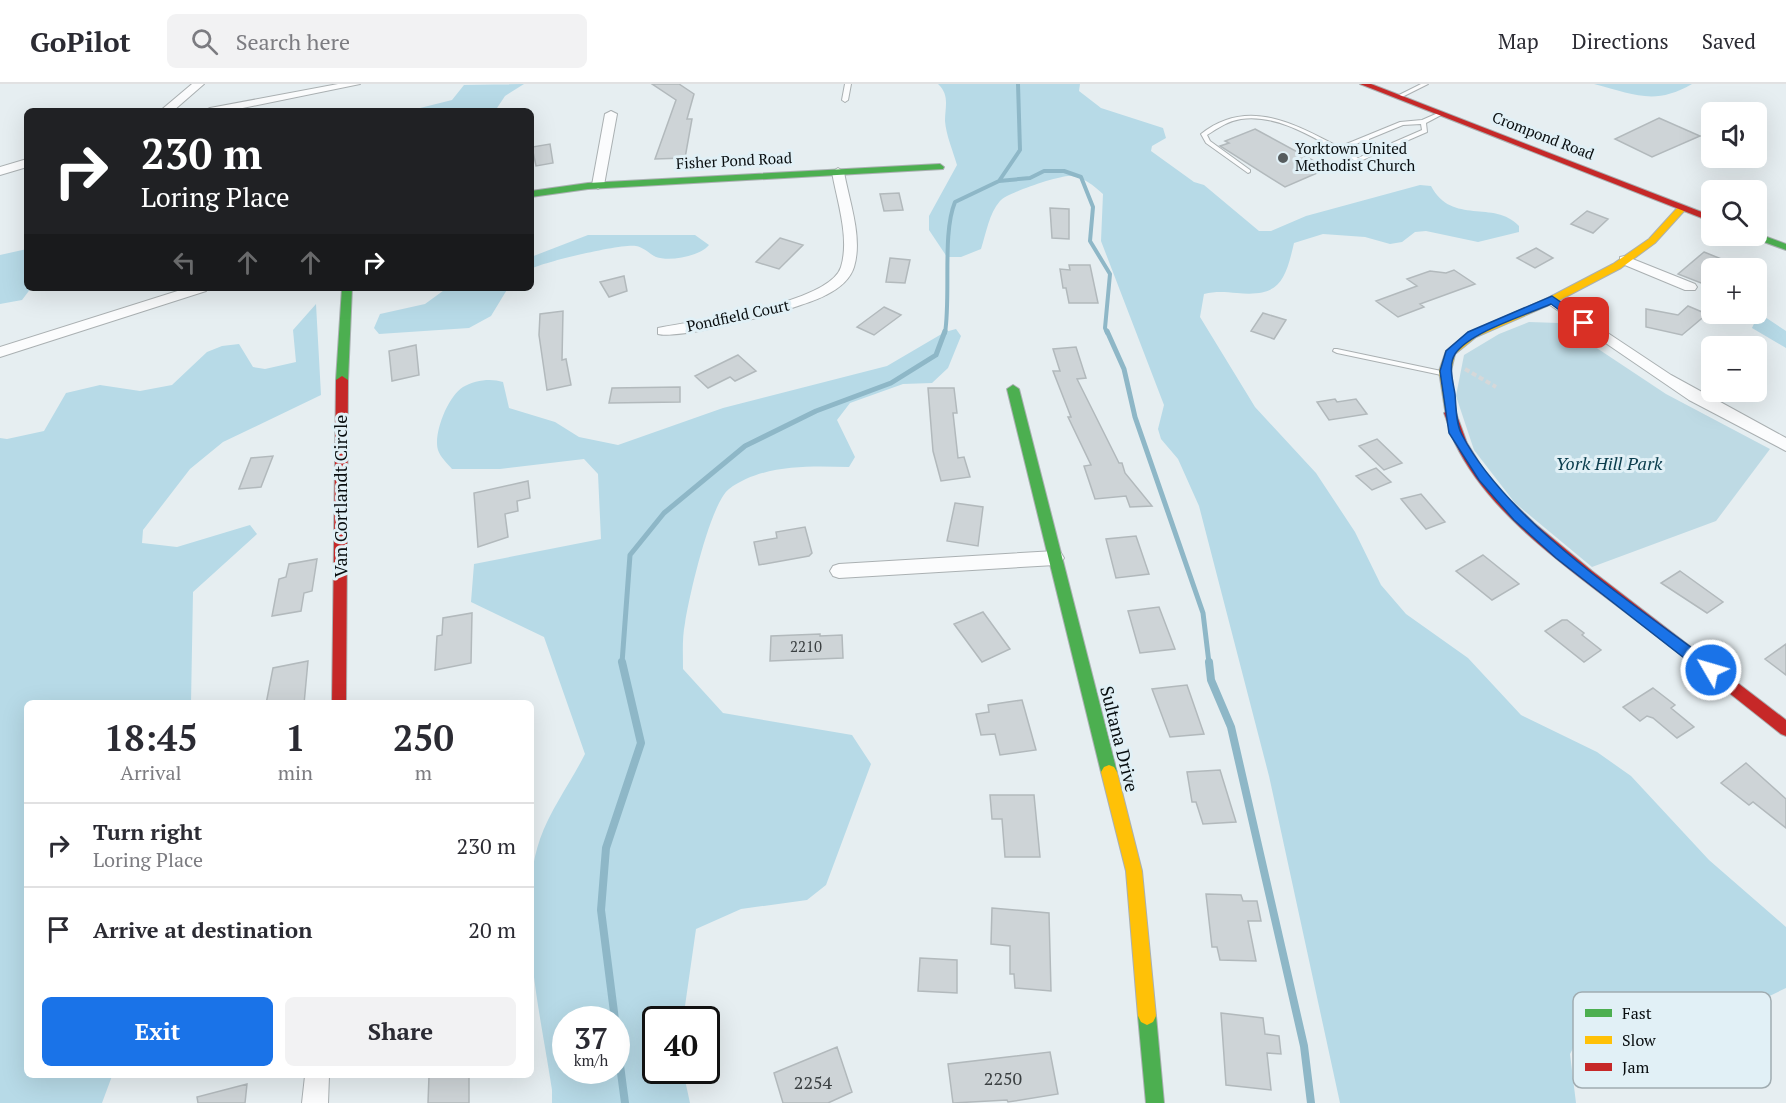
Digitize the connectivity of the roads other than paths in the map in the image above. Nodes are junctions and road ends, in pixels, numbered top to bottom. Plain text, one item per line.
1 (199, 84) edge
2 (355, 84) edge
3 (848, 84) edge
4 (1364, 84) edge
5 (1424, 84) edge
6 (1398, 97) junction
7 (845, 100) dead end
8 (171, 108) edge
9 (225, 108) edge
10 (611, 114) dead end
11 (1440, 114) junction
12 (1423, 122) junction
13 (1366, 138) junction
14 (1339, 149) junction
15 (1383, 149) junction
16 (24, 165) edge
17 (940, 166) dead end
18 (0, 171) edge
19 (1248, 171) dead end
20 (838, 172) junction
21 (598, 185) junction
22 (534, 194) edge
23 (1682, 208) junction
24 (1701, 215) edge
25 (1767, 240) edge
26 (1786, 247) edge
27 (1624, 260) junction
28 (1690, 287) dead end
29 (192, 291) edge
30 (347, 291) edge
31 (1552, 300) junction
32 (663, 331) dead end
33 (1337, 351) dead end
34 (0, 352) edge
35 (1446, 369) junction
36 (1013, 389) dead end
37 (1786, 445) edge
38 (1055, 558) junction
39 (839, 571) dead end
40 (339, 700) edge
41 (1786, 729) edge
42 (317, 1078) edge
43 (315, 1103) edge
44 (1155, 1103) edge

1 - 8 street
2 - 9 street
3 - 7 lane
4 - 6 main road, Crompond Road
5 - 6 lane
6 - 11 main road, Crompond Road
10 - 21 street
11 - 12 lane
11 - 23 main road, Crompond Road
12 - 13 lane
12 - 15 lane
13 - 14 lane
13 - 15 lane
14 - 15 lane
14 - 19 lane
16 - 18 street
17 - 20 main road, Fisher Pond Road
20 - 21 main road, Fisher Pond Road
20 - 32 street, Pondfield Court
21 - 22 main road, Fisher Pond Road
23 - 24 main road, Crompond Road
23 - 27 main road
25 - 26 main road
27 - 28 street
27 - 31 main road
29 - 34 street
30 - 40 main road, Van Cortlandt Circle
31 - 35 main road
31 - 37 street
33 - 35 lane
35 - 41 main road
36 - 38 main road, Sultana Drive
38 - 39 street
38 - 44 main road, Sultana Drive
42 - 43 street

